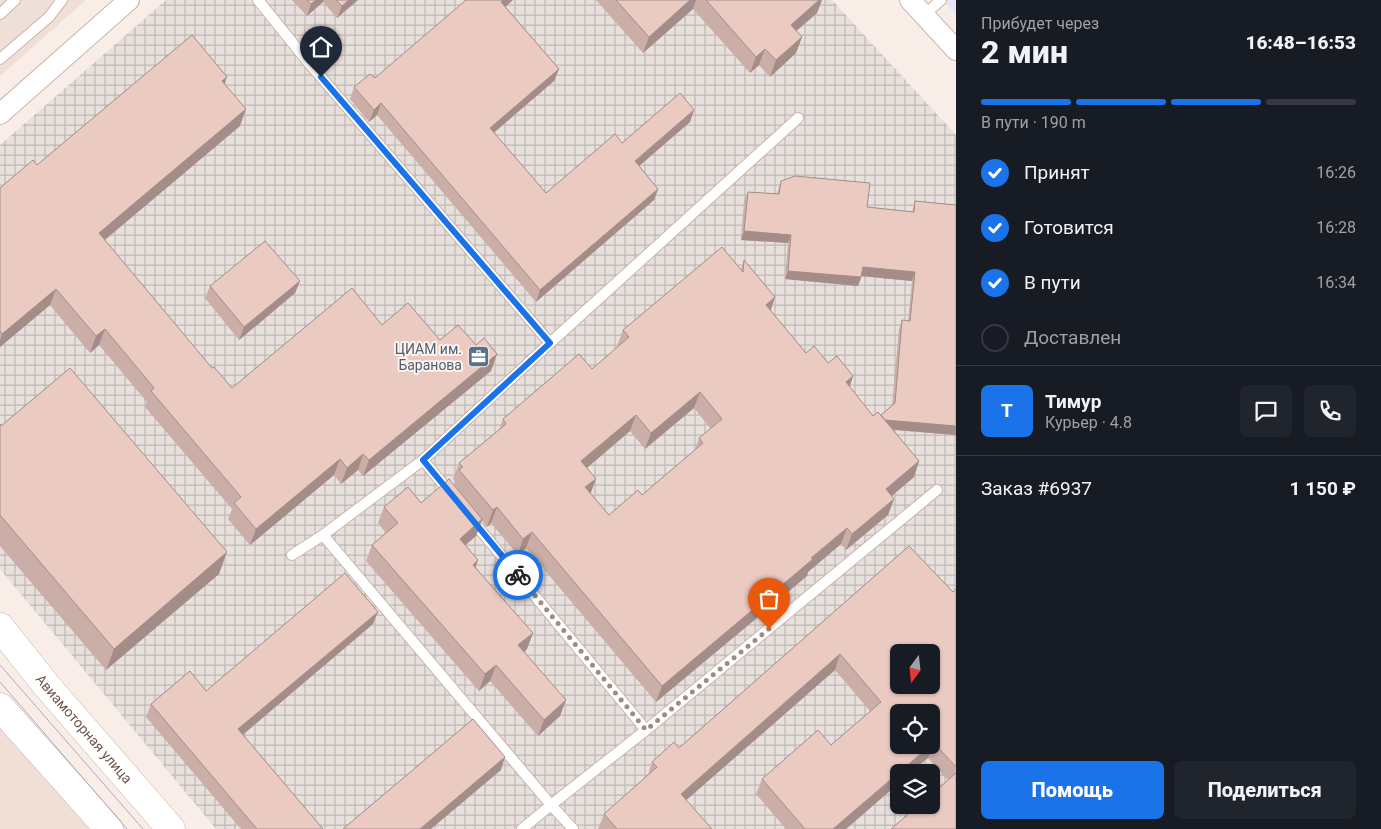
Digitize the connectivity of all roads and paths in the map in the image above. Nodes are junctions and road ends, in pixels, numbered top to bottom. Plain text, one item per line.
1 (15, 0) edge
2 (62, 0) edge
3 (129, 0) edge
4 (258, 0) edge
5 (910, 0) edge
6 (941, 0) edge
7 (0, 14) edge
8 (924, 15) junction
9 (956, 50) edge
10 (0, 59) edge
11 (0, 114) edge
12 (798, 118) dead end
13 (550, 343) junction
14 (423, 460) junction
15 (937, 490) dead end
16 (323, 535) junction
17 (292, 555) dead end
18 (0, 627) edge
19 (0, 707) edge
20 (646, 730) junction
21 (551, 805) junction
22 (108, 829) edge
23 (171, 829) edge
24 (522, 829) edge
25 (573, 829) edge

1 - 7 lane
2 - 10 lane
3 - 11 street
4 - 13 lane
5 - 8 street
6 - 8 lane
8 - 9 street
12 - 13 lane
13 - 14 lane
14 - 16 lane
14 - 20 lane
15 - 20 lane
16 - 17 lane
16 - 21 lane
18 - 23 main road, Авиамоторная улица
19 - 22 main road
20 - 21 lane
21 - 24 lane
21 - 25 lane

